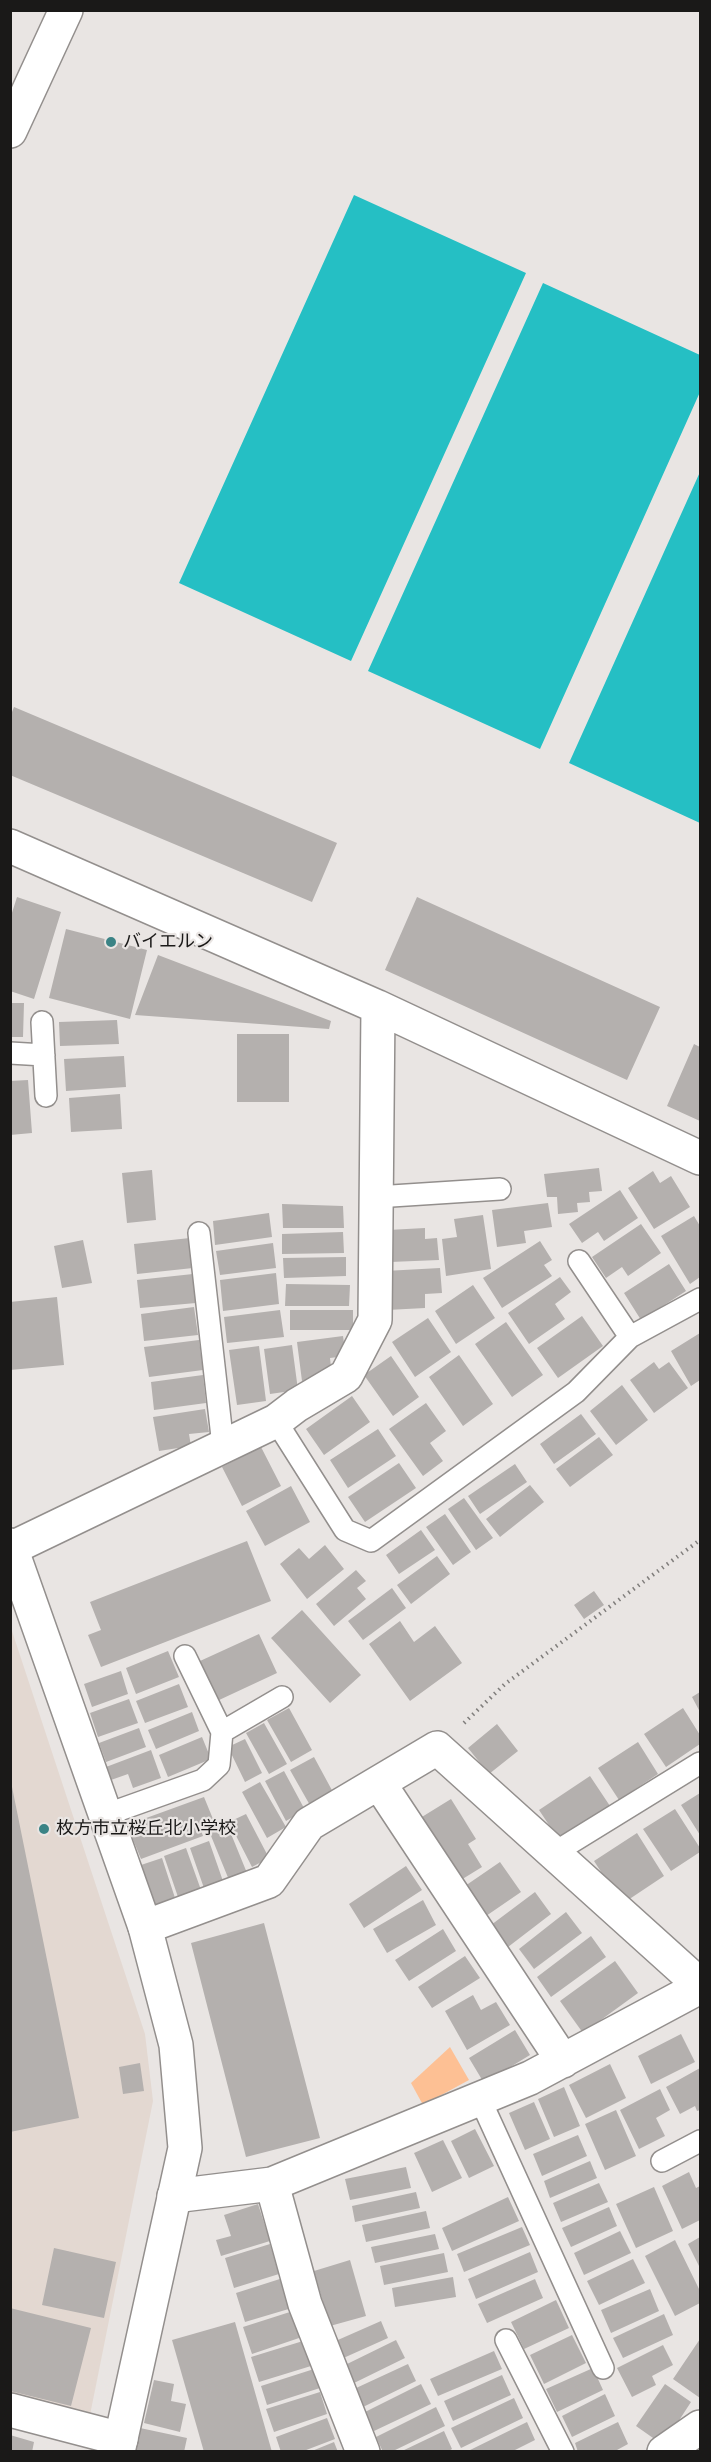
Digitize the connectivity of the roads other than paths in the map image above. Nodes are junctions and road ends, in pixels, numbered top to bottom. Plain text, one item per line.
1 (66, 10) edge
2 (10, 131) edge
3 (10, 846) edge
4 (378, 1007) junction
5 (42, 1022) dead end
6 (10, 1053) edge
7 (44, 1055) junction
8 (46, 1096) dead end
9 (700, 1158) edge
10 (500, 1188) dead end
11 (376, 1197) junction
12 (200, 1233) dead end
13 (579, 1261) dead end
14 (700, 1299) edge
15 (630, 1337) junction
16 (276, 1421) junction
17 (223, 1446) junction
18 (11, 1547) edge
19 (185, 1656) dead end
20 (282, 1697) dead end
21 (222, 1732) junction
22 (700, 1763) edge
23 (379, 1783) junction
24 (105, 1815) junction
25 (554, 1852) junction
26 (145, 1927) junction
27 (700, 1986) edge
28 (563, 2061) junction
29 (480, 2099) junction
30 (700, 2141) edge
31 (662, 2161) dead end
32 (272, 2184) junction
33 (174, 2196) junction
34 (506, 2340) dead end
35 (603, 2368) dead end
36 (10, 2410) edge
37 (700, 2427) edge
38 (119, 2445) edge
39 (363, 2451) edge
40 (563, 2451) edge
41 (664, 2451) edge

1 - 2 street
3 - 4 street
4 - 9 street
4 - 11 street
5 - 7 lane
6 - 7 lane
7 - 8 lane
10 - 11 lane
11 - 16 street
12 - 17 lane
13 - 15 lane
14 - 15 lane
15 - 16 lane
16 - 17 street
17 - 18 street
18 - 24 street
19 - 21 lane
20 - 21 lane
21 - 24 lane
22 - 25 lane
23 - 25 street
23 - 26 street
23 - 28 street
24 - 26 street
25 - 27 street
26 - 33 street
27 - 28 street
28 - 29 street
29 - 32 street
29 - 35 lane
30 - 31 lane
32 - 33 street
32 - 39 street
33 - 38 street
34 - 40 lane
36 - 38 street
37 - 41 street

